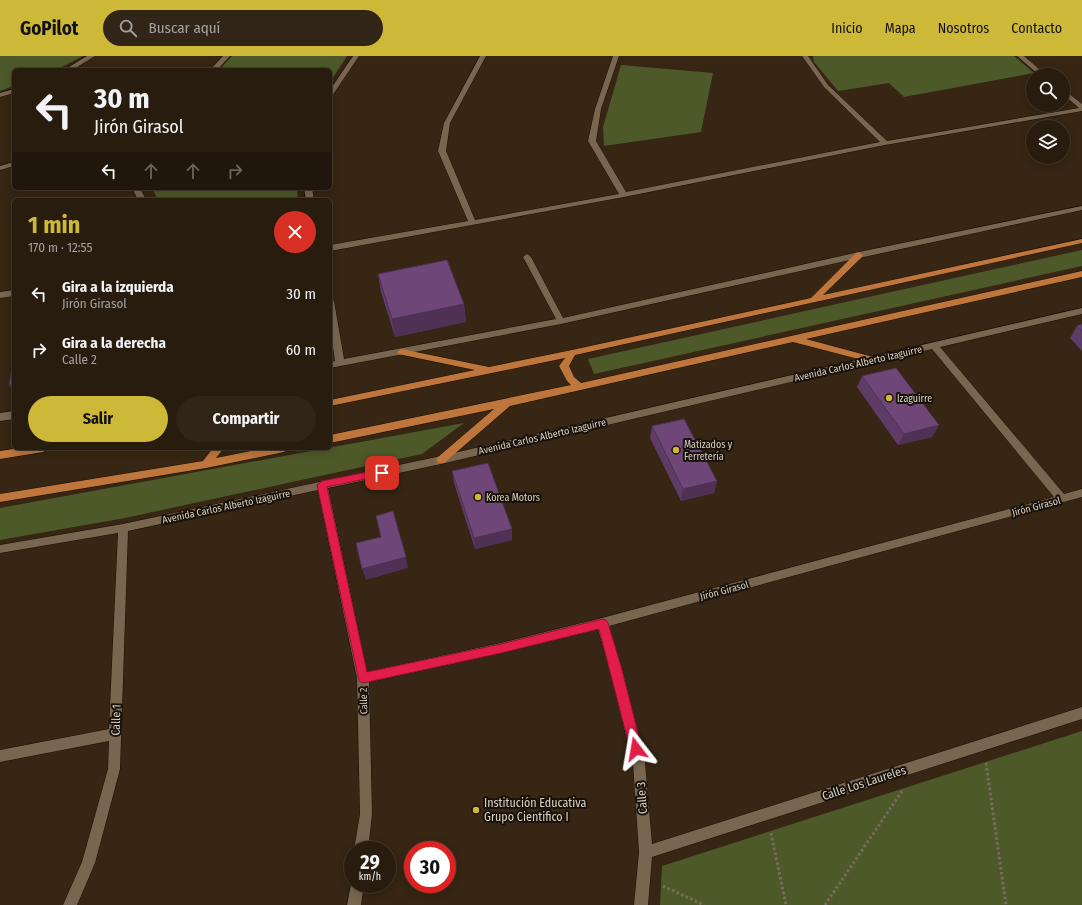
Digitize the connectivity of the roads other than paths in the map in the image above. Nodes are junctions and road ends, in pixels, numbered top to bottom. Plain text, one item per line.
1 (92, 56) edge
2 (227, 56) edge
3 (356, 56) edge
4 (483, 56) edge
5 (616, 56) edge
6 (805, 56) edge
7 (1020, 56) edge
8 (71, 68) edge
9 (214, 68) edge
10 (1035, 68) edge
11 (12, 92) edge
12 (332, 92) edge
13 (0, 95) edge
14 (1070, 97) edge
15 (1082, 108) edge
16 (885, 143) junction
17 (12, 165) edge
18 (0, 168) edge
19 (624, 195) junction
20 (1082, 208) edge
21 (472, 222) junction
22 (1082, 241) edge
23 (332, 248) edge
24 (859, 255) junction
25 (527, 257) dead end
26 (1082, 274) edge
27 (12, 293) edge
28 (0, 295) edge
29 (814, 299) junction
30 (1082, 311) edge
31 (332, 313) edge
32 (561, 321) junction
33 (792, 338) junction
34 (934, 346) junction
35 (401, 352) junction
36 (572, 353) junction
37 (870, 359) junction
38 (340, 363) junction
39 (332, 365) edge
40 (490, 370) junction
41 (579, 387) junction
42 (332, 403) edge
43 (507, 403) junction
44 (12, 415) edge
45 (0, 417) edge
46 (332, 439) edge
47 (31, 450) edge
48 (217, 450) edge
49 (274, 450) edge
50 (0, 455) edge
51 (441, 460) junction
52 (206, 464) junction
53 (322, 485) junction
54 (1082, 493) edge
55 (0, 498) edge
56 (1062, 499) junction
57 (123, 528) junction
58 (0, 549) edge
59 (602, 623) junction
60 (363, 678) junction
61 (1082, 713) edge
62 (116, 734) junction
63 (0, 756) edge
64 (362, 841) edge
65 (646, 852) junction
66 (356, 893) edge
67 (70, 905) edge
68 (354, 905) edge
69 (641, 905) edge

1 - 8 street
2 - 9 street
3 - 12 street
4 - 21 street
5 - 19 street
6 - 16 street
7 - 10 street
11 - 13 street
14 - 15 street
15 - 16 street
16 - 19 street
17 - 18 street
19 - 21 street
20 - 24 street
21 - 23 street
22 - 29 main road
24 - 29 main road
24 - 32 street
25 - 32 street
26 - 33 main road
27 - 28 street
29 - 36 main road
30 - 34 street, Avenida Carlos Alberto Izaguirre
31 - 38 street
32 - 35 street
33 - 37 main road
33 - 41 main road
34 - 37 street, Avenida Carlos Alberto Izaguirre
34 - 56 street
35 - 38 street
35 - 40 main road
36 - 40 main road
36 - 41 main road
37 - 51 street, Avenida Carlos Alberto Izaguirre
38 - 39 street
40 - 42 main road
41 - 43 main road
43 - 46 main road
43 - 51 main road
44 - 45 street
47 - 50 main road
48 - 52 main road
49 - 52 main road
51 - 53 street, Avenida Carlos Alberto Izaguirre
52 - 55 main road
53 - 57 street, Avenida Carlos Alberto Izaguirre
53 - 60 street, Calle 2
54 - 56 street, Jirón Girasol
56 - 59 street, Jirón Girasol
57 - 58 street, Avenida Carlos Alberto Izaguirre
57 - 62 street, Calle 1
59 - 60 street, Jirón Girasol
59 - 65 street, Calle 3
60 - 64 street, Calle 2
61 - 65 street, Calle Los Laureles
62 - 63 street
62 - 67 street, Calle 1
65 - 69 street, Calle 3
66 - 68 street

